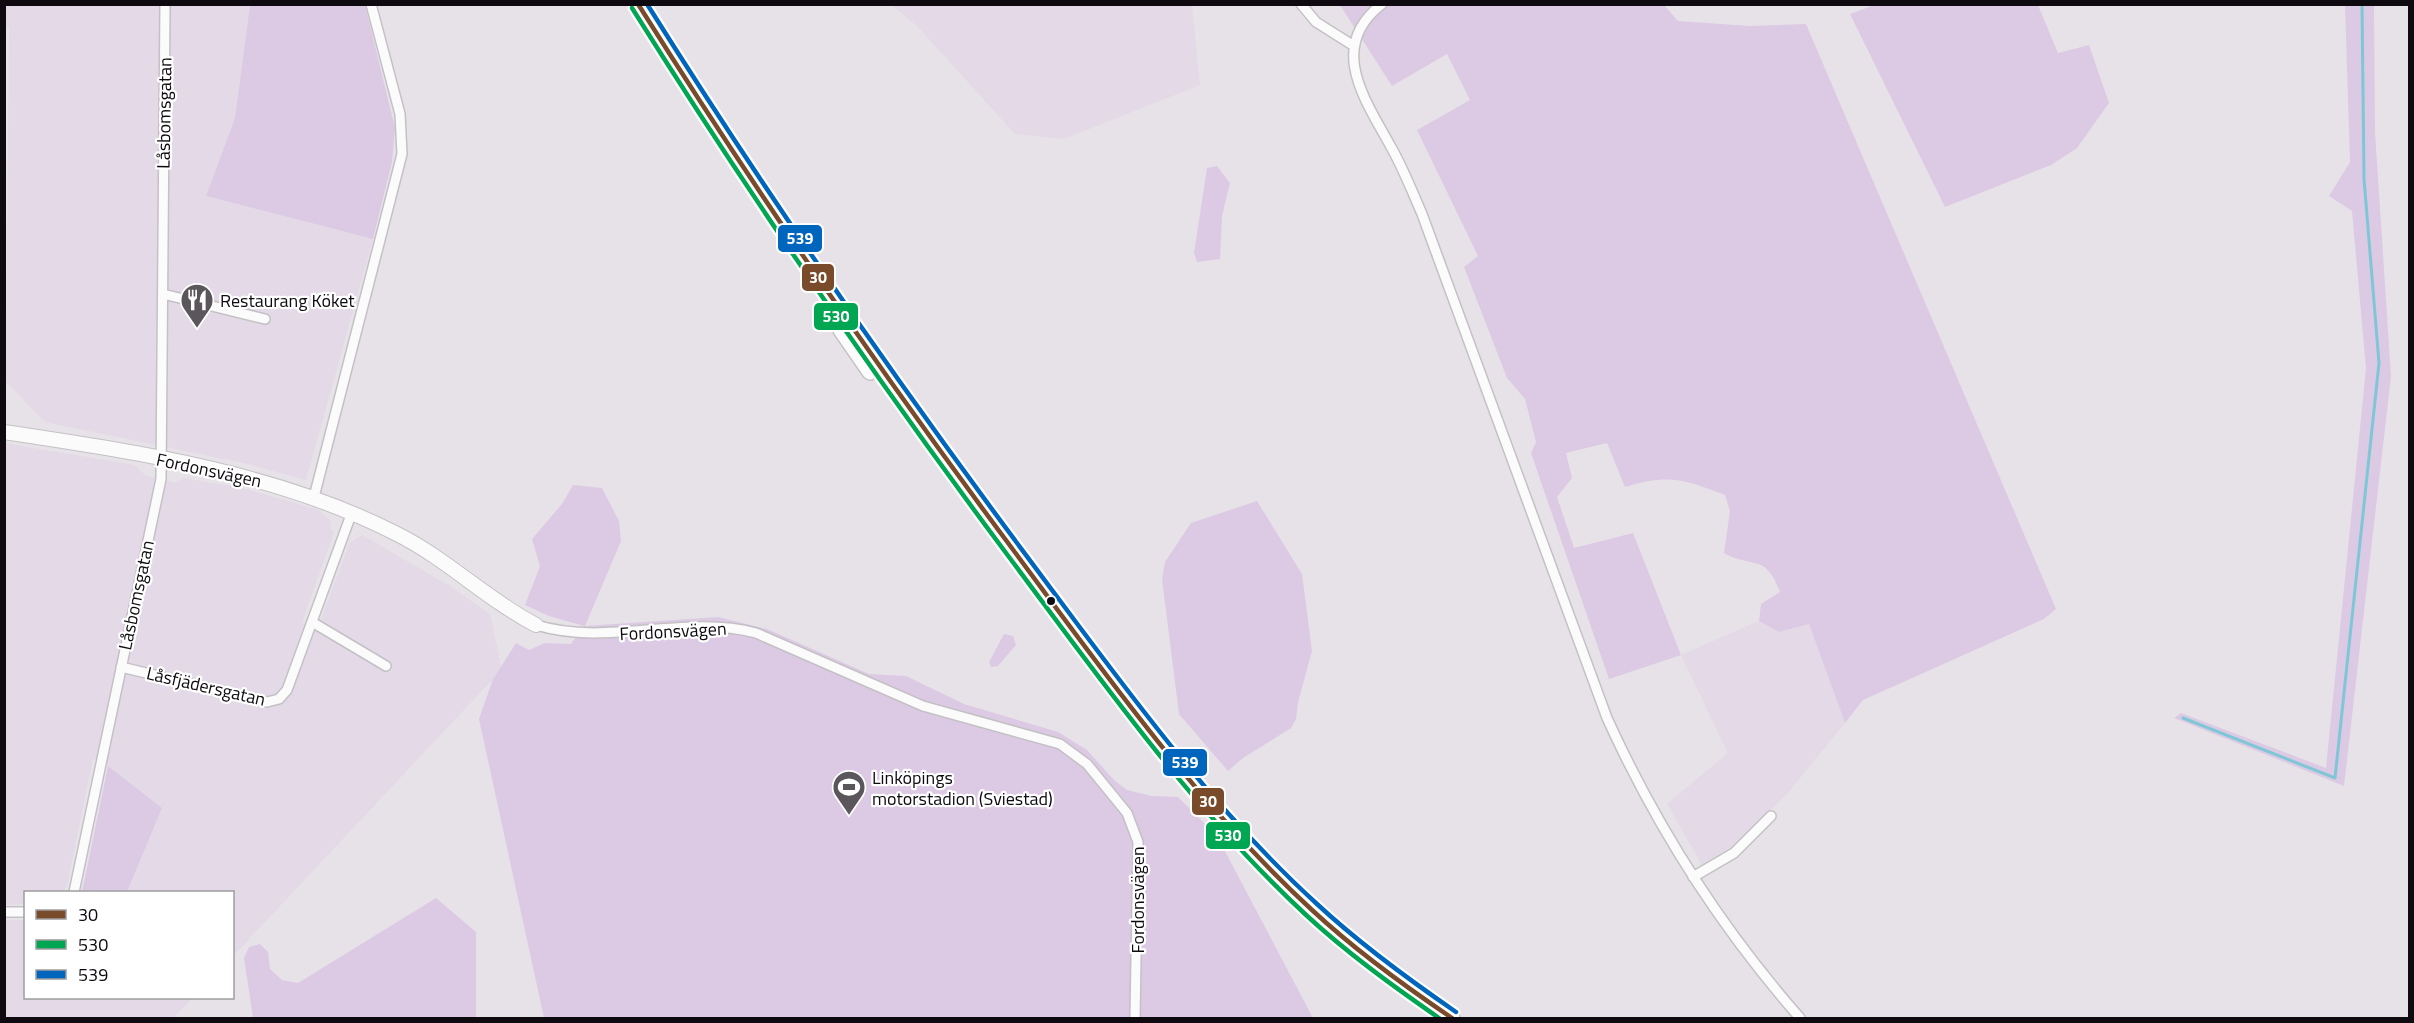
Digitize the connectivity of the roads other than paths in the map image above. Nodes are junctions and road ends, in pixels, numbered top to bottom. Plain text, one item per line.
1 (165, 4) edge
2 (371, 4) edge
3 (626, 4) edge
4 (638, 4) edge
5 (1301, 4) edge
6 (1383, 4) edge
7 (1354, 46) junction
8 (163, 294) junction
9 (265, 319) dead end
10 (4, 432) edge
11 (162, 459) junction
12 (314, 497) junction
13 (352, 512) junction
14 (312, 622) junction
15 (536, 625) joint
16 (386, 666) dead end
17 (121, 667) junction
18 (1770, 816) dead end
19 (1693, 877) junction
20 (74, 891) edge
21 (4, 912) edge
22 (24, 912) edge
23 (1136, 1018) edge
24 (1434, 1018) edge
25 (1452, 1018) edge
26 (1800, 1018) edge

1 - 8 street, Låsbomsgatan
2 - 12 street
3 - 24 main road
4 - 25 main road
5 - 7 street
6 - 7 street
7 - 19 street
8 - 9 street
8 - 11 street, Låsbomsgatan
10 - 11 street, Fordonsvägen
11 - 12 street, Fordonsvägen
11 - 17 street, Låsbomsgatan
12 - 13 street, Fordonsvägen
13 - 14 street, Låsfjädersgatan
13 - 15 street, Fordonsvägen
14 - 16 street
14 - 17 street, Låsfjädersgatan
15 - 23 street, Fordonsvägen
17 - 20 street, Låsbomsgatan
18 - 19 street
19 - 26 street
21 - 22 street

